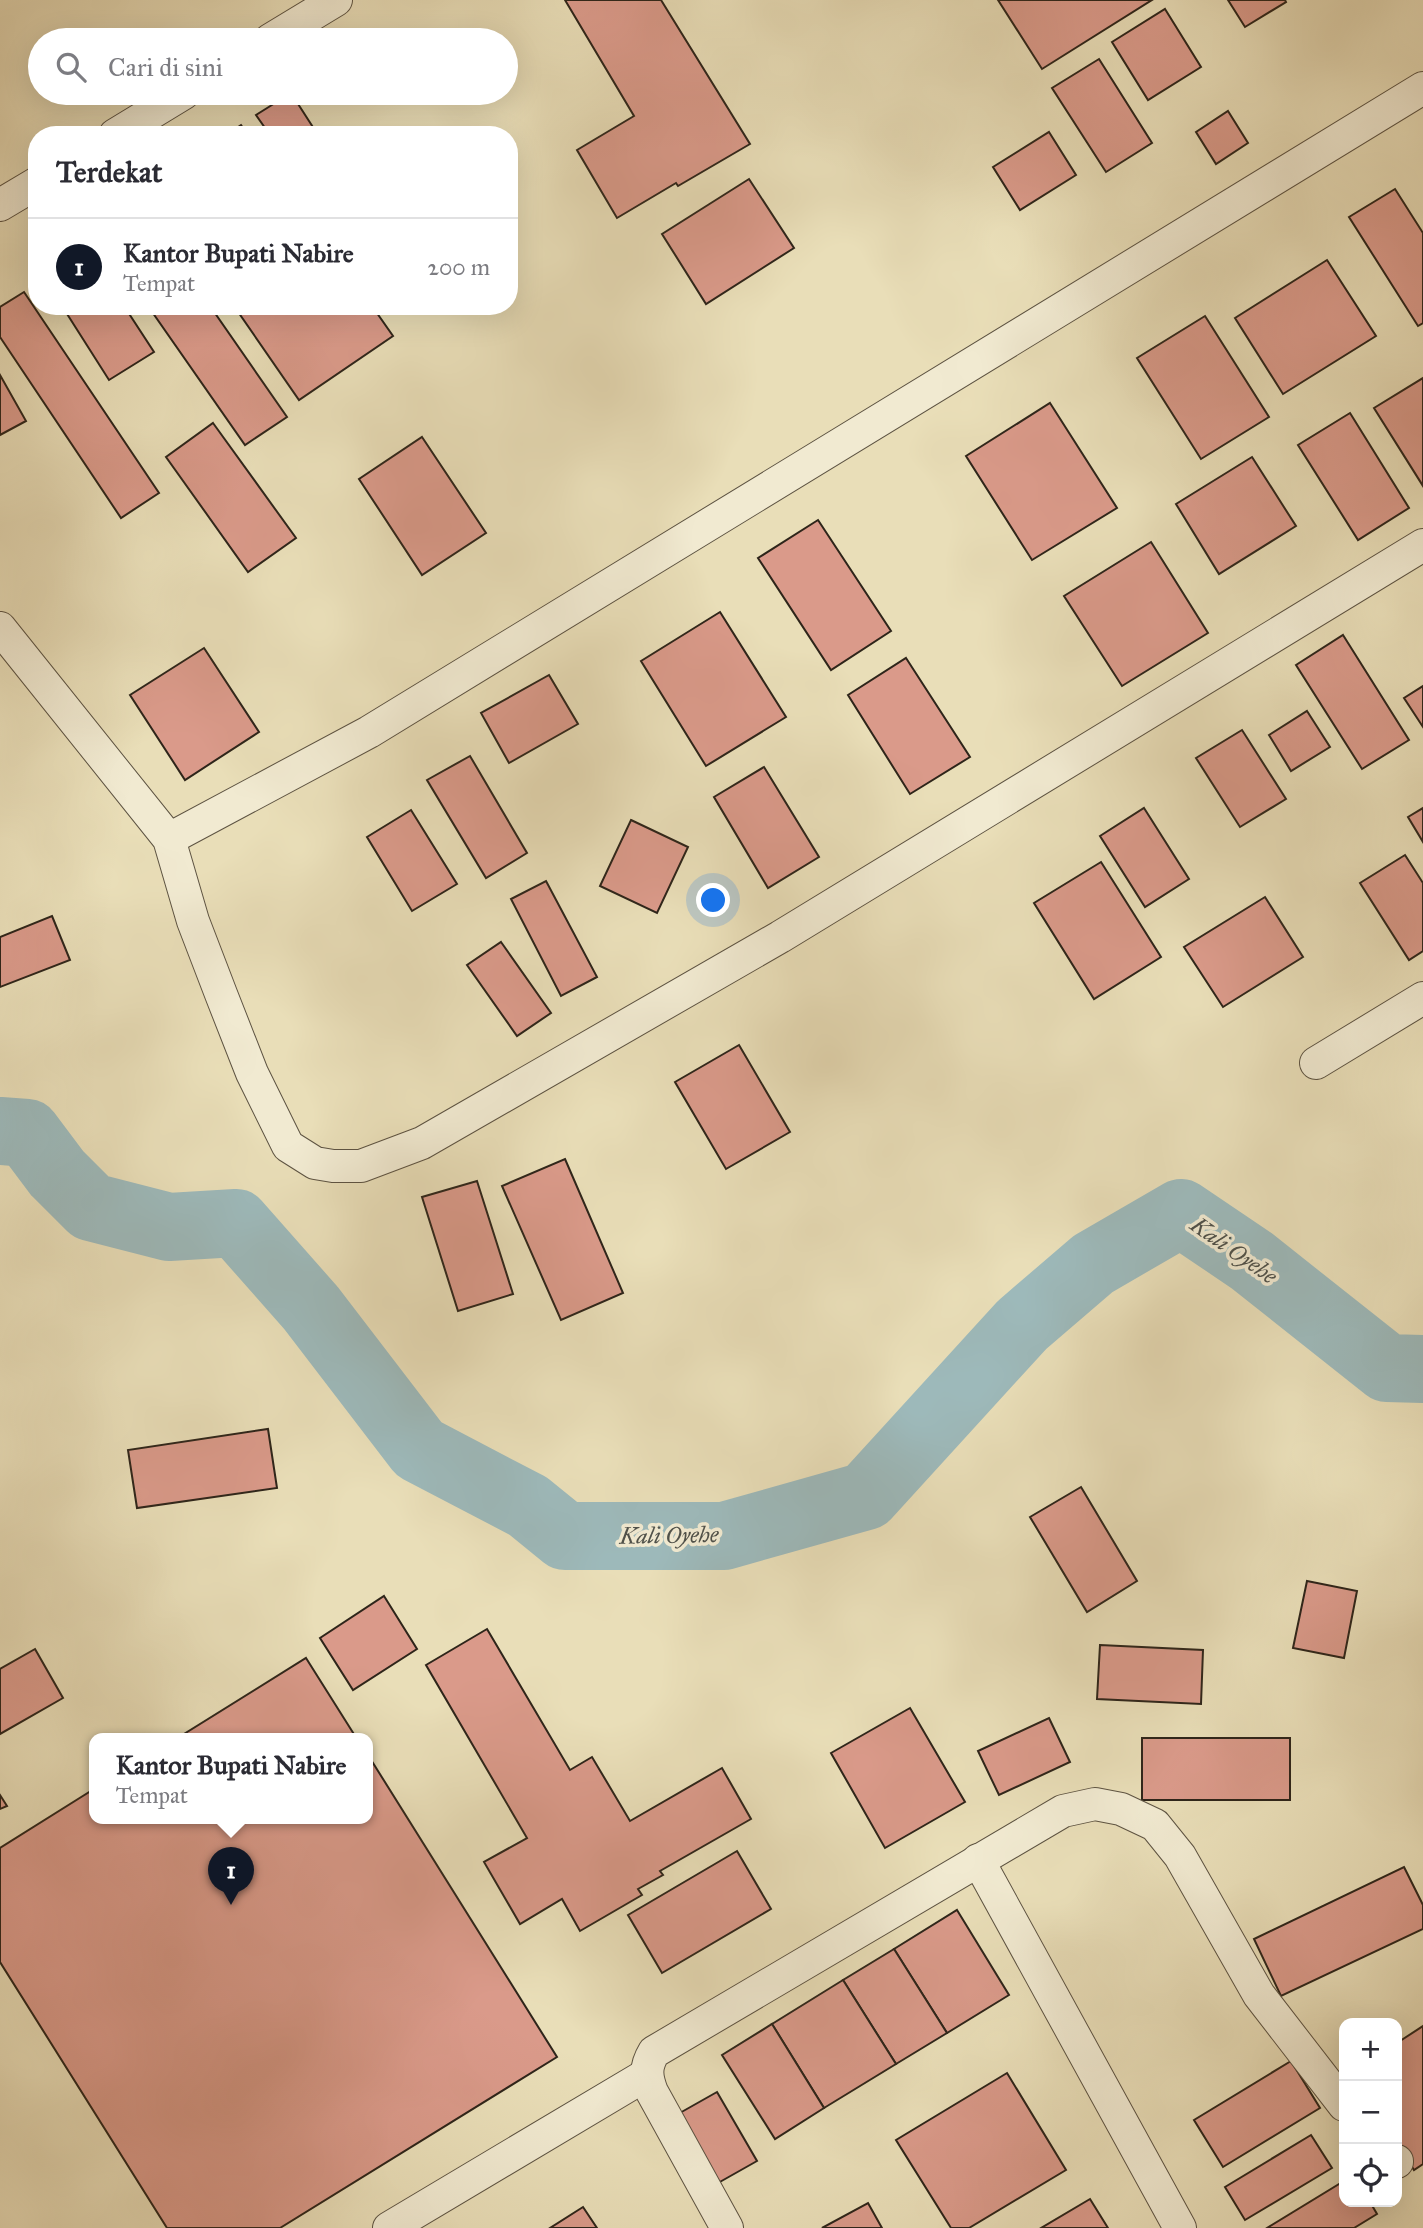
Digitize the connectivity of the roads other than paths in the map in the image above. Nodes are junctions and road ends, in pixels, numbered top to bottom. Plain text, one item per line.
1 (336, 0) edge
2 (290, 28) edge
3 (1423, 88) edge
4 (164, 105) edge
5 (130, 126) edge
6 (28, 188) edge
7 (0, 205) edge
8 (1423, 545) edge
9 (0, 628) edge
10 (169, 839) junction
11 (1423, 998) edge
12 (1316, 1063) dead end
13 (978, 1860) junction
14 (646, 2075) junction
15 (1339, 2098) edge
16 (389, 2228) edge
17 (727, 2228) edge
18 (1180, 2228) edge

1 - 2 street
3 - 10 street
4 - 5 street
6 - 7 street
8 - 10 street
9 - 10 street
11 - 12 street
13 - 14 street
13 - 15 street
13 - 18 street
14 - 16 street
14 - 17 street

